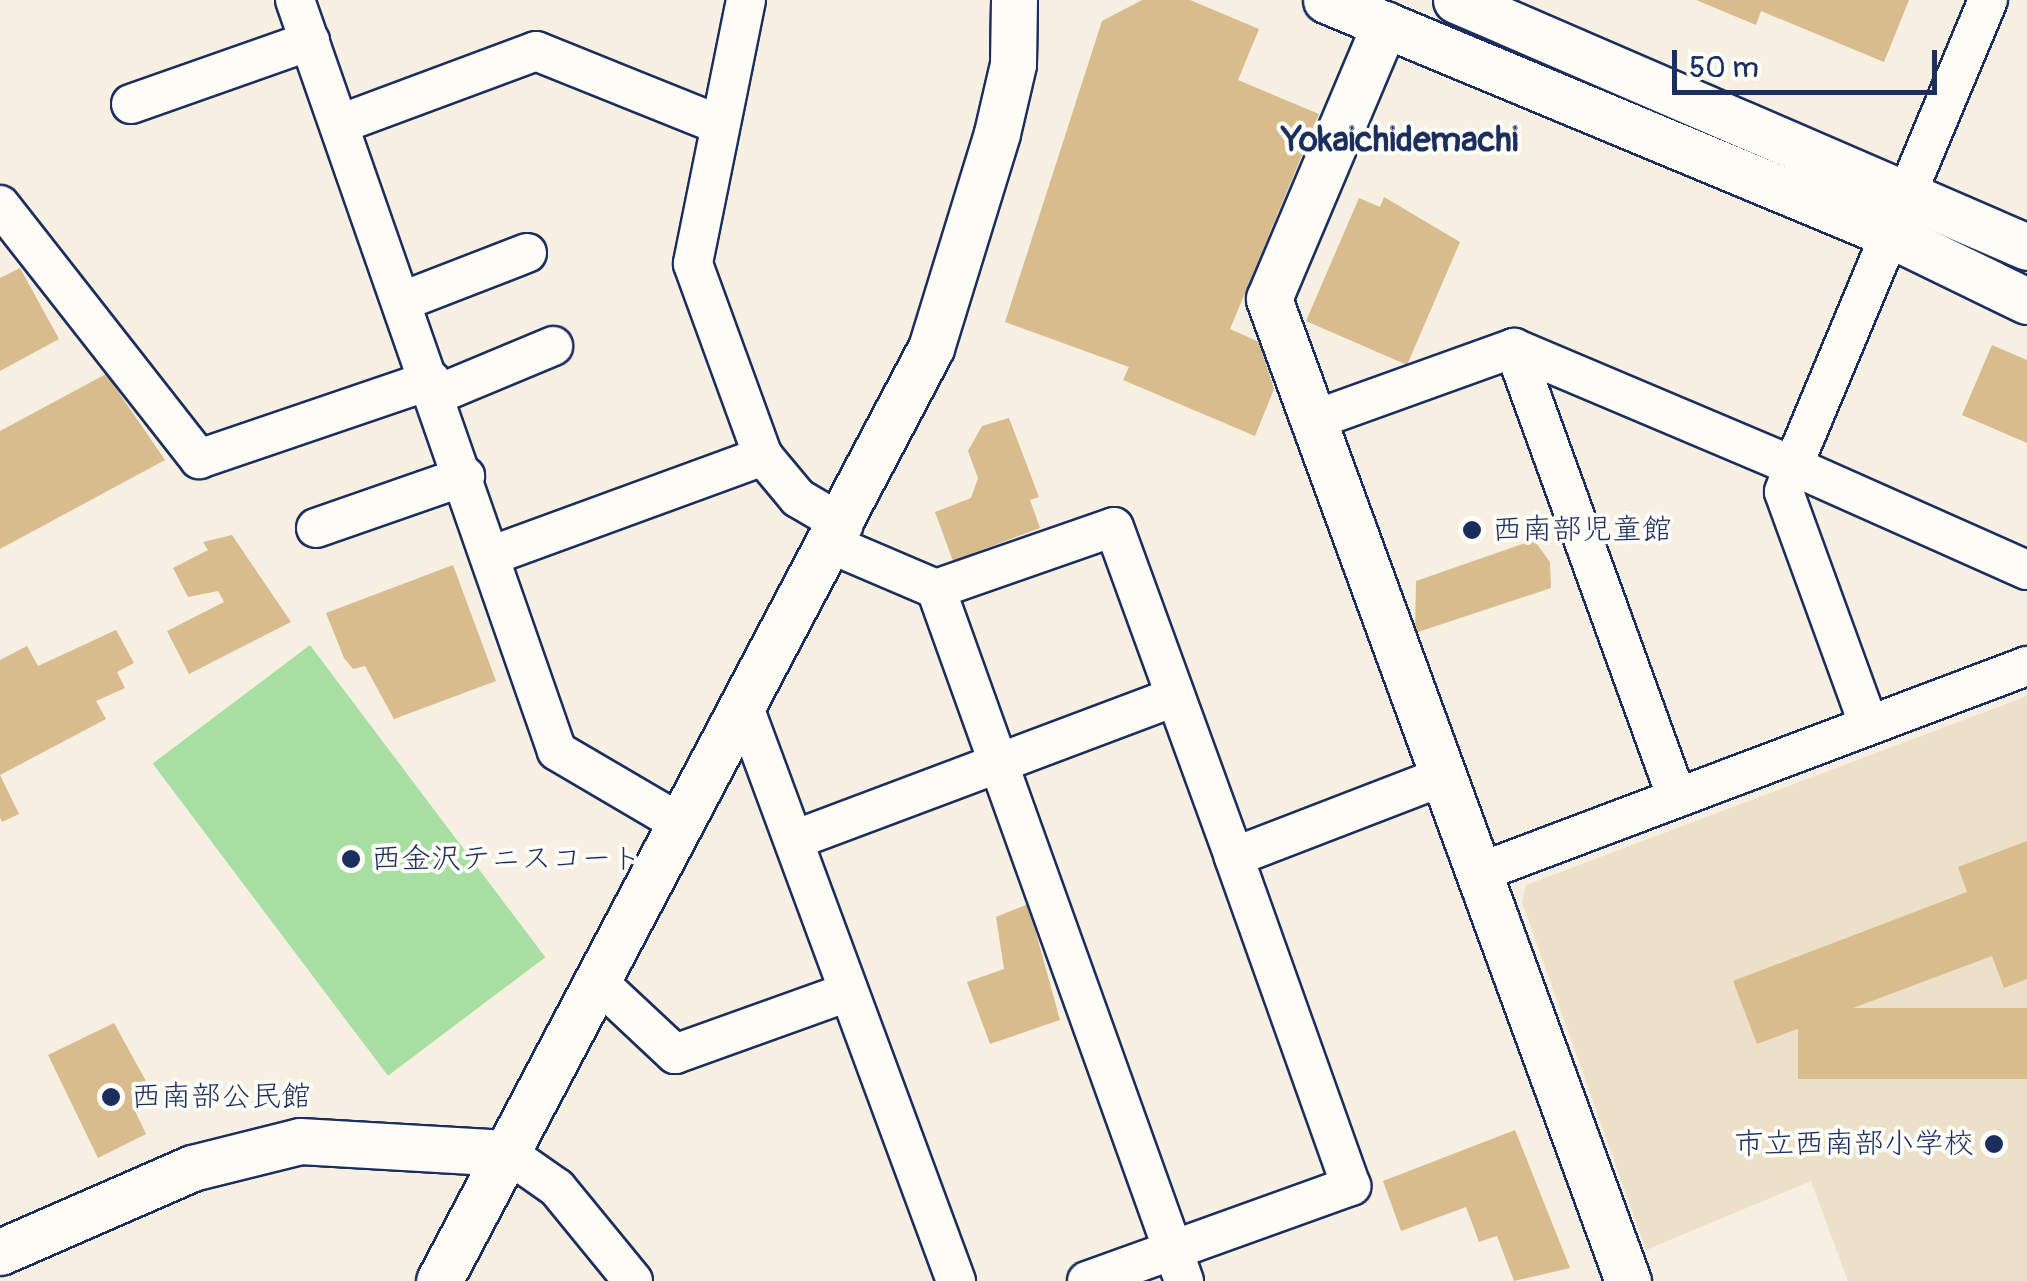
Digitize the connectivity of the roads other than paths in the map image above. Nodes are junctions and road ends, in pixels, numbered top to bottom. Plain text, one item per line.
1 (294, 0) edge
2 (746, 0) edge
3 (1014, 0) edge
4 (1326, 0) edge
5 (1456, 0) edge
6 (1988, 0) edge
7 (1385, 24) junction
8 (310, 41) junction
9 (131, 104) dead end
10 (340, 124) junction
11 (720, 125) junction
12 (1907, 190) junction
13 (0, 205) edge
14 (1892, 235) junction
15 (2027, 247) edge
16 (526, 253) dead end
17 (403, 301) junction
18 (2027, 301) edge
19 (553, 346) dead end
20 (1514, 348) junction
21 (434, 387) junction
22 (1314, 420) junction
23 (763, 456) junction
24 (1793, 466) junction
25 (465, 476) junction
26 (316, 528) dead end
27 (838, 535) junction
28 (493, 555) junction
29 (2027, 570) edge
30 (936, 588) junction
31 (2027, 666) edge
32 (1175, 698) junction
33 (745, 710) junction
34 (1868, 723) junction
35 (996, 765) junction
36 (1441, 777) junction
37 (1676, 796) junction
38 (683, 825) junction
39 (794, 840) junction
40 (1234, 857) junction
41 (1478, 873) junction
42 (597, 981) junction
43 (845, 993) junction
44 (507, 1154) junction
45 (0, 1252) edge
46 (1177, 1265) edge
47 (439, 1281) edge
48 (634, 1281) edge
49 (956, 1281) edge
50 (1088, 1281) edge
51 (1628, 1281) edge

1 - 8 street
2 - 11 street
3 - 27 street
4 - 7 street
5 - 12 street
6 - 12 street
7 - 14 street
7 - 22 street
8 - 9 street
8 - 10 street
10 - 11 street
10 - 17 street
11 - 23 street
12 - 14 street
12 - 15 street
13 - 21 street
14 - 18 street
14 - 24 street
16 - 17 street
17 - 21 street
19 - 21 street
20 - 22 street
20 - 24 street
20 - 37 street
21 - 25 street
22 - 36 street
23 - 27 street
23 - 28 street
24 - 29 street
24 - 34 street
25 - 26 street
25 - 28 street
27 - 30 street
27 - 33 street
28 - 38 street
30 - 32 street
30 - 35 street
31 - 34 street
32 - 35 street
32 - 40 street
33 - 38 street
33 - 39 street
34 - 37 street
35 - 39 street
35 - 46 street
36 - 40 street
36 - 41 street
37 - 41 street
38 - 42 street
39 - 43 street
40 - 46 street
41 - 51 street
42 - 43 street
42 - 44 street
43 - 49 street
44 - 45 street
44 - 47 street
44 - 48 street
46 - 50 street

